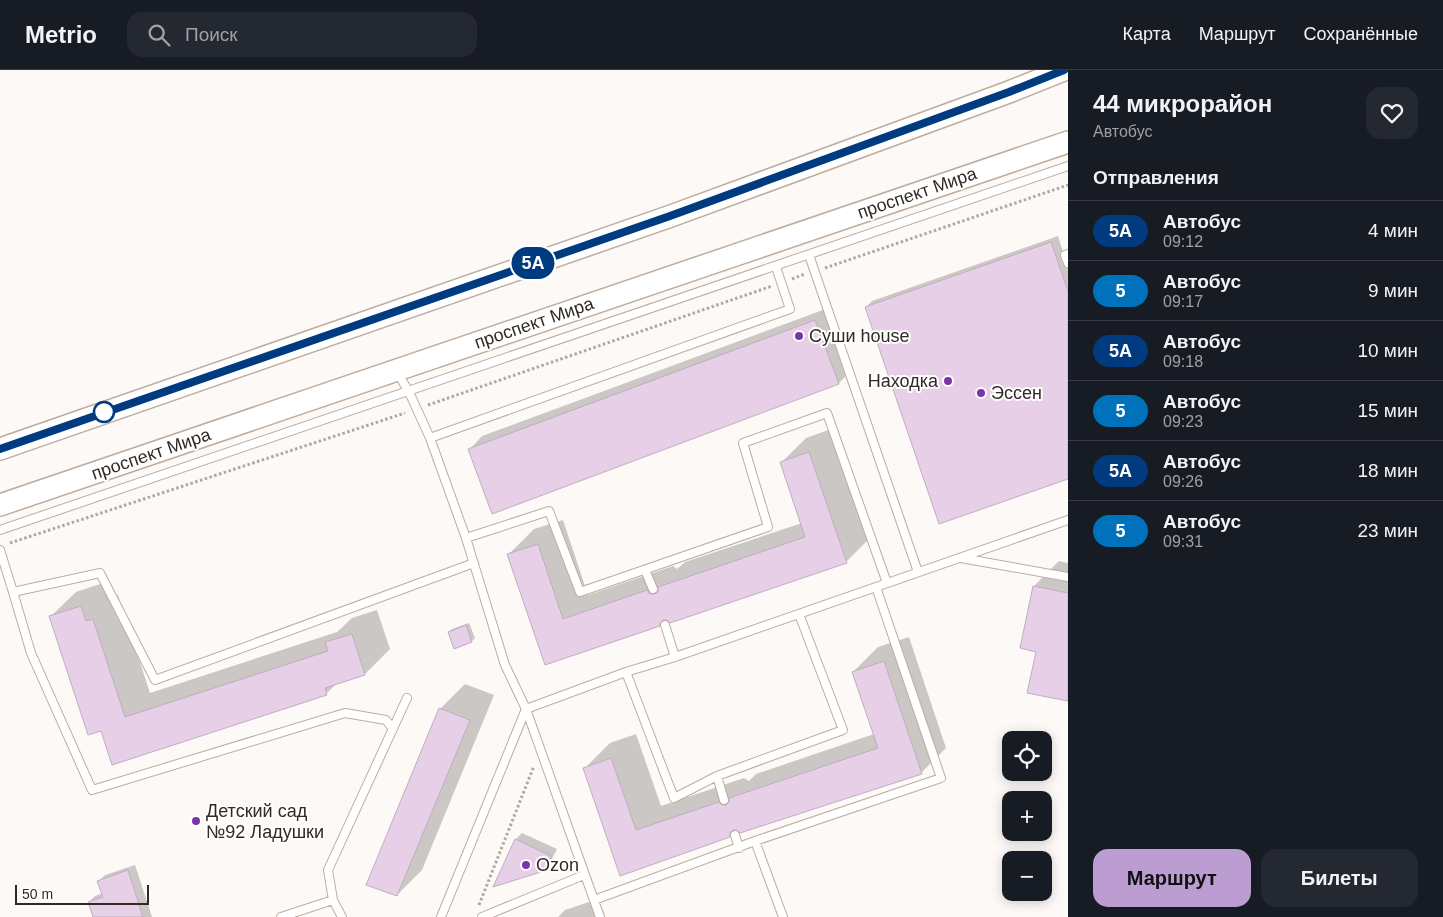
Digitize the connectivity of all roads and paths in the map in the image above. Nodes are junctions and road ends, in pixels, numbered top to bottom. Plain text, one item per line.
1 (1064, 70) edge
2 (1068, 142) edge
3 (1068, 166) edge
4 (1068, 185) edge
5 (1068, 254) edge
6 (810, 255) junction
7 (1068, 264) edge
8 (776, 267) junction
9 (816, 271) junction
10 (781, 283) junction
11 (396, 370) junction
12 (409, 392) junction
13 (416, 409) junction
14 (430, 438) junction
15 (0, 449) edge
16 (0, 505) edge
17 (1068, 520) edge
18 (0, 530) edge
19 (466, 538) junction
20 (10, 543) dead end
21 (0, 550) edge
22 (960, 558) junction
23 (474, 563) junction
24 (645, 570) junction
25 (918, 572) junction
26 (1068, 577) edge
27 (887, 583) junction
28 (876, 587) junction
29 (653, 589) dead end
30 (13, 592) junction
31 (799, 614) junction
32 (665, 625) dead end
33 (675, 657) junction
34 (626, 672) junction
35 (407, 698) dead end
36 (526, 709) junction
37 (392, 729) junction
38 (540, 750) junction
39 (717, 776) junction
40 (724, 800) dead end
41 (735, 835) dead end
42 (755, 841) junction
43 (739, 848) junction
44 (584, 875) junction
45 (333, 900) junction
46 (594, 900) junction
47 (478, 908) dead end
48 (280, 917) edge
49 (342, 917) edge
50 (441, 917) edge
51 (482, 917) edge
52 (600, 917) edge
53 (783, 917) edge

1 - 15 street
2 - 11 street, проспект Мира
3 - 6 lane
4 - 9 path
5 - 7 lane
6 - 8 lane
6 - 9 lane
8 - 10 lane
8 - 12 lane
9 - 10 path
9 - 25 lane
10 - 13 path
10 - 14 lane
11 - 12 lane
11 - 16 street, проспект Мира
12 - 13 lane
12 - 18 lane
13 - 14 lane
13 - 20 path
14 - 19 lane
17 - 22 lane
19 - 23 lane
19 - 24 lane
21 - 30 lane
22 - 25 lane
22 - 26 lane
23 - 30 lane
23 - 36 lane
24 - 27 lane
24 - 29 lane
25 - 27 lane
27 - 28 lane
28 - 31 lane
28 - 42 lane
30 - 37 lane
31 - 33 lane
31 - 39 lane
32 - 33 lane
33 - 34 lane
34 - 36 lane
34 - 39 lane
35 - 37 lane
36 - 38 lane
36 - 50 lane
37 - 45 lane
38 - 44 lane
38 - 47 path
39 - 40 lane
41 - 43 lane
42 - 43 lane
42 - 53 lane
43 - 46 lane
44 - 46 lane
44 - 51 lane
45 - 48 lane
45 - 49 lane
46 - 52 lane

